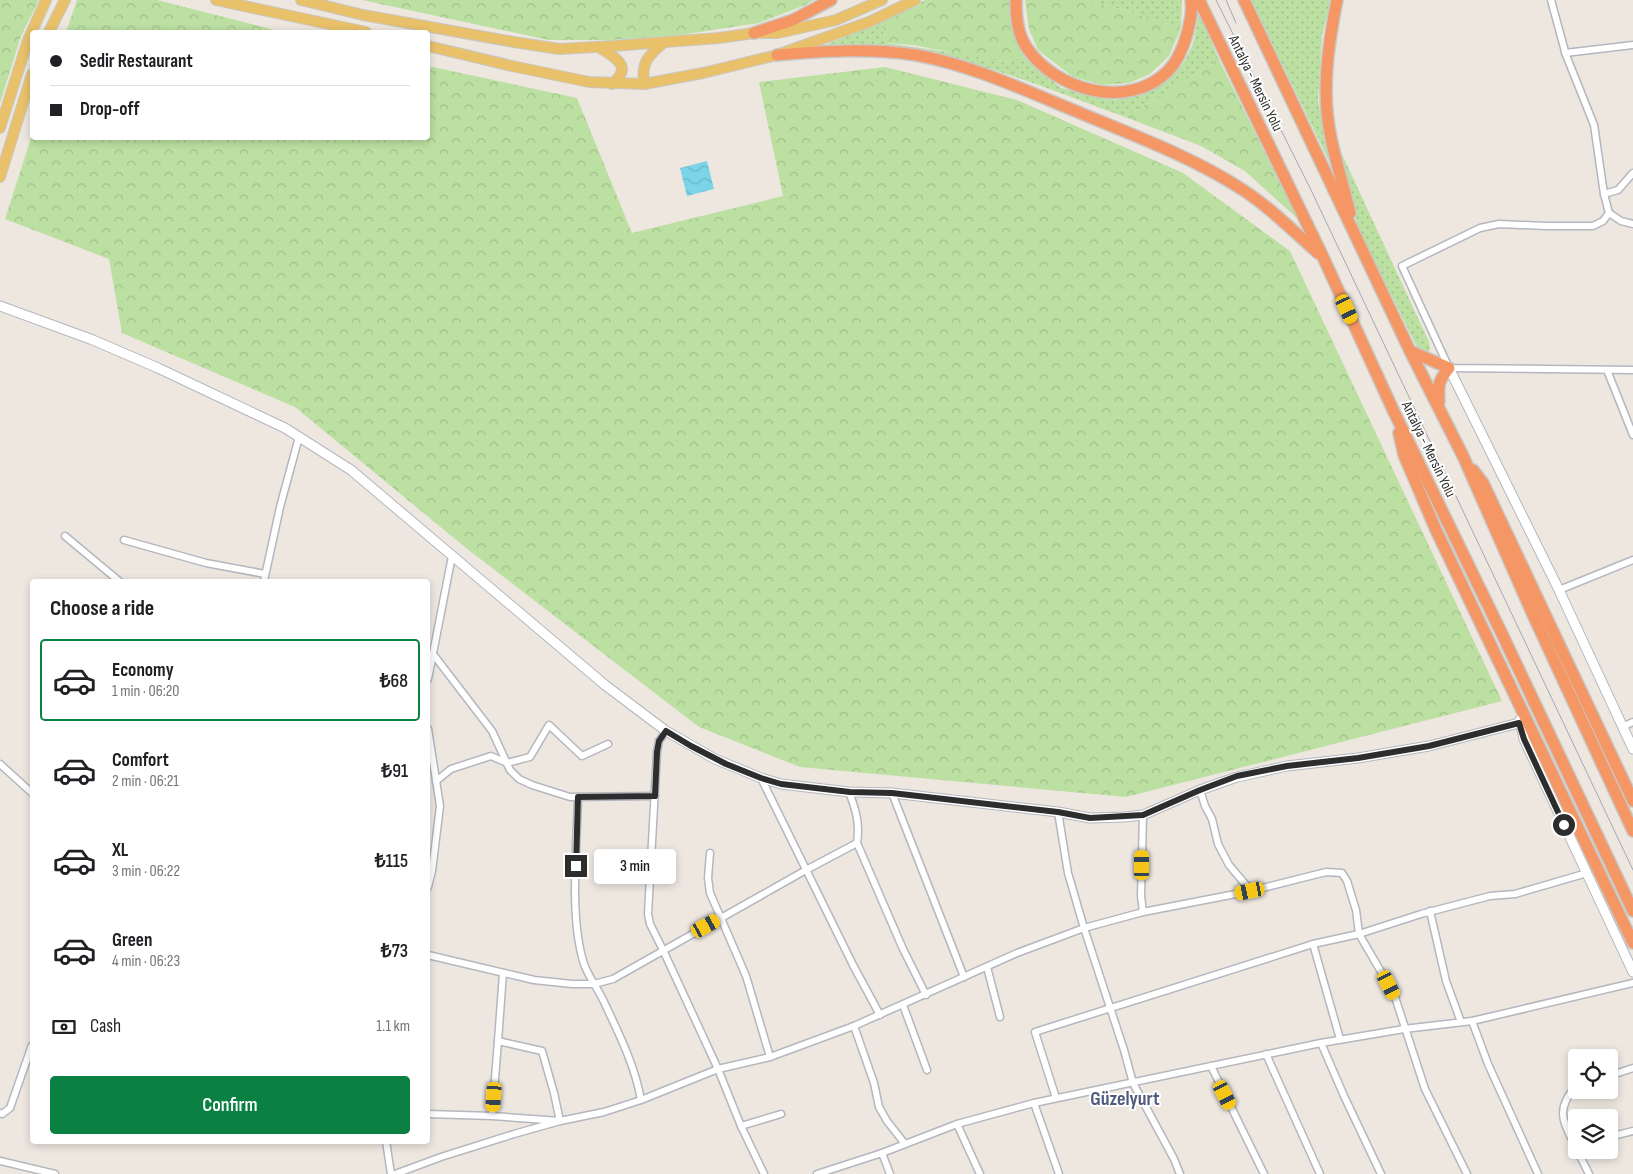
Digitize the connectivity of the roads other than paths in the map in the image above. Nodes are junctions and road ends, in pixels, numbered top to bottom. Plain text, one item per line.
1 (46, 0) edge
2 (216, 0) edge
3 (301, 0) edge
4 (831, 0) edge
5 (882, 0) edge
6 (914, 0) edge
7 (1016, 0) edge
8 (1191, 0) edge
9 (1199, 0) edge
10 (1244, 0) edge
11 (1337, 0) edge
12 (1551, 0) edge
13 (64, 2) edge
14 (32, 30) edge
15 (50, 30) edge
16 (357, 30) edge
17 (754, 33) junction
18 (30, 36) edge
19 (664, 42) junction
20 (1633, 45) edge
21 (430, 46) edge
22 (599, 47) junction
23 (1565, 53) junction
24 (776, 55) junction
25 (30, 80) edge
26 (612, 84) junction
27 (644, 84) junction
28 (0, 128) edge
29 (1633, 173) edge
30 (0, 177) edge
31 (1604, 194) junction
32 (1609, 213) junction
33 (1633, 224) edge
34 (1358, 241) junction
35 (1323, 257) junction
36 (0, 306) edge
37 (1410, 351) junction
38 (1450, 368) junction
39 (1607, 370) junction
40 (1633, 370) edge
41 (1439, 408) junction
42 (1394, 412) junction
43 (1633, 435) edge
44 (299, 437) junction
45 (1462, 456) junction
46 (65, 536) dead end
47 (124, 540) dead end
48 (452, 556) junction
49 (1633, 560) edge
50 (264, 578) edge
51 (117, 579) edge
52 (1559, 590) junction
53 (433, 654) junction
54 (430, 670) edge
55 (1520, 706) junction
56 (1633, 722) edge
57 (1519, 723) junction
58 (1622, 726) junction
59 (666, 731) junction
60 (430, 742) edge
61 (608, 744) dead end
62 (1633, 748) edge
63 (507, 763) junction
64 (1, 766) edge
65 (761, 778) junction
66 (436, 781) junction
67 (1200, 790) junction
68 (30, 791) edge
69 (850, 792) junction
70 (892, 793) junction
71 (655, 796) junction
72 (578, 797) junction
73 (1633, 802) edge
74 (1058, 812) junction
75 (1143, 815) junction
76 (1633, 831) edge
77 (857, 843) junction
78 (710, 853) dead end
79 (806, 870) junction
80 (1587, 874) junction
81 (430, 878) edge
82 (1250, 891) junction
83 (1430, 911) junction
84 (1143, 912) junction
85 (1633, 912) edge
86 (720, 919) junction
87 (1084, 928) junction
88 (1359, 934) junction
89 (1633, 943) edge
90 (1313, 944) junction
91 (663, 950) junction
92 (430, 955) edge
93 (987, 967) junction
94 (1633, 972) edge
95 (503, 973) junction
96 (964, 977) junction
97 (1633, 983) edge
98 (594, 984) junction
99 (926, 995) junction
100 (903, 1004) junction
101 (1111, 1008) junction
102 (880, 1015) junction
103 (1000, 1017) dead end
104 (1472, 1021) junction
105 (1461, 1022) junction
106 (854, 1026) junction
107 (1404, 1029) junction
108 (1340, 1039) junction
109 (498, 1041) junction
110 (1321, 1043) junction
111 (30, 1051) edge
112 (1266, 1054) junction
113 (770, 1057) junction
114 (1210, 1066) junction
115 (1633, 1068) edge
116 (718, 1069) junction
117 (927, 1070) dead end
118 (1618, 1073) edge
119 (1133, 1083) junction
120 (1568, 1096) edge
121 (1056, 1098) junction
122 (641, 1100) junction
123 (1034, 1103) junction
124 (0, 1113) edge
125 (430, 1114) edge
126 (781, 1114) dead end
127 (492, 1116) junction
128 (560, 1121) junction
129 (957, 1124) junction
130 (741, 1126) junction
131 (1568, 1131) edge
132 (1633, 1131) edge
133 (1618, 1135) edge
134 (386, 1144) edge
135 (905, 1144) junction
136 (882, 1153) junction
137 (1582, 1159) edge
138 (0, 1161) edge
139 (27, 1166) junction
140 (25, 1174) edge
141 (56, 1174) edge
142 (390, 1174) edge
143 (395, 1174) edge
144 (764, 1174) edge
145 (817, 1174) edge
146 (890, 1174) edge
147 (980, 1174) edge
148 (1058, 1174) edge
149 (1180, 1174) edge
150 (1264, 1174) edge
151 (1320, 1174) edge
152 (1381, 1174) edge
153 (1467, 1174) edge
154 (1538, 1174) edge
155 (1589, 1174) edge

1 - 14 main road
2 - 16 main road
3 - 22 main road
4 - 17 highway
5 - 17 main road
6 - 24 main road
7 - 8 highway
9 - 35 highway, Antalya - Mersin Yolu
10 - 34 highway, Antalya - Mersin Yolu
11 - 34 highway
12 - 23 street
13 - 15 main road
17 - 19 main road
18 - 28 main road
19 - 22 main road
19 - 27 main road
20 - 23 street
21 - 26 main road
22 - 26 main road
23 - 31 street
24 - 27 main road
24 - 35 highway
25 - 30 main road
26 - 27 main road
29 - 31 street
31 - 32 street
32 - 33 street
32 - 38 street
34 - 37 highway, Antalya - Mersin Yolu
35 - 42 highway, Antalya - Mersin Yolu
36 - 44 street
37 - 38 highway
37 - 41 highway, Antalya - Mersin Yolu
38 - 39 street
38 - 41 highway
38 - 52 street
39 - 40 street
39 - 43 street
41 - 45 highway, Antalya - Mersin Yolu
42 - 55 highway
42 - 85 highway, Antalya - Mersin Yolu
44 - 48 street
44 - 50 street
45 - 73 highway
45 - 76 highway, Antalya - Mersin Yolu
46 - 51 street
47 - 50 street
48 - 53 street
48 - 59 street
49 - 52 street
52 - 58 street
53 - 54 street
53 - 63 street
55 - 57 street
55 - 89 highway
56 - 58 street
57 - 67 street
57 - 80 street
58 - 62 street
59 - 65 street
59 - 71 street
60 - 66 street
61 - 63 street
63 - 66 street
63 - 72 street
64 - 68 street
65 - 69 street
65 - 79 street
66 - 81 street
67 - 75 street
67 - 82 street
69 - 70 street
69 - 77 street
70 - 74 street
70 - 96 street
71 - 72 street
71 - 91 street
72 - 98 street
74 - 75 street
74 - 87 street
75 - 84 street
77 - 79 street
77 - 99 street
78 - 86 street
79 - 86 street
79 - 102 street
80 - 83 street
80 - 94 street
82 - 84 street
82 - 88 street
83 - 88 street
83 - 105 street
84 - 87 street
86 - 91 street
86 - 113 street
87 - 93 street
87 - 101 street
88 - 90 street
88 - 107 street
90 - 101 street
90 - 108 street
91 - 98 street
91 - 116 street
92 - 95 street
93 - 96 street
93 - 103 street
95 - 98 street
95 - 109 street
96 - 99 street
97 - 104 street
98 - 122 street
99 - 100 street
100 - 102 street
100 - 117 street
101 - 119 street
101 - 121 street
102 - 106 street
104 - 105 street
104 - 154 street
105 - 107 street
106 - 113 street
106 - 135 street
107 - 108 street
107 - 153 street
108 - 110 street
109 - 127 street
109 - 128 street
110 - 112 street
110 - 152 street
111 - 124 street
112 - 114 street
112 - 151 street
113 - 116 street
114 - 119 street
114 - 150 street
115 - 118 street
116 - 122 street
116 - 130 street
119 - 121 street
119 - 149 street
120 - 131 street
121 - 123 street
122 - 128 street
123 - 129 street
123 - 148 street
125 - 127 street
126 - 130 street
127 - 128 street
128 - 143 street
129 - 135 street
129 - 147 street
130 - 144 street
132 - 133 street
134 - 142 street
135 - 136 street
136 - 145 street
136 - 146 street
137 - 155 street
138 - 139 street
139 - 140 street
139 - 141 street

